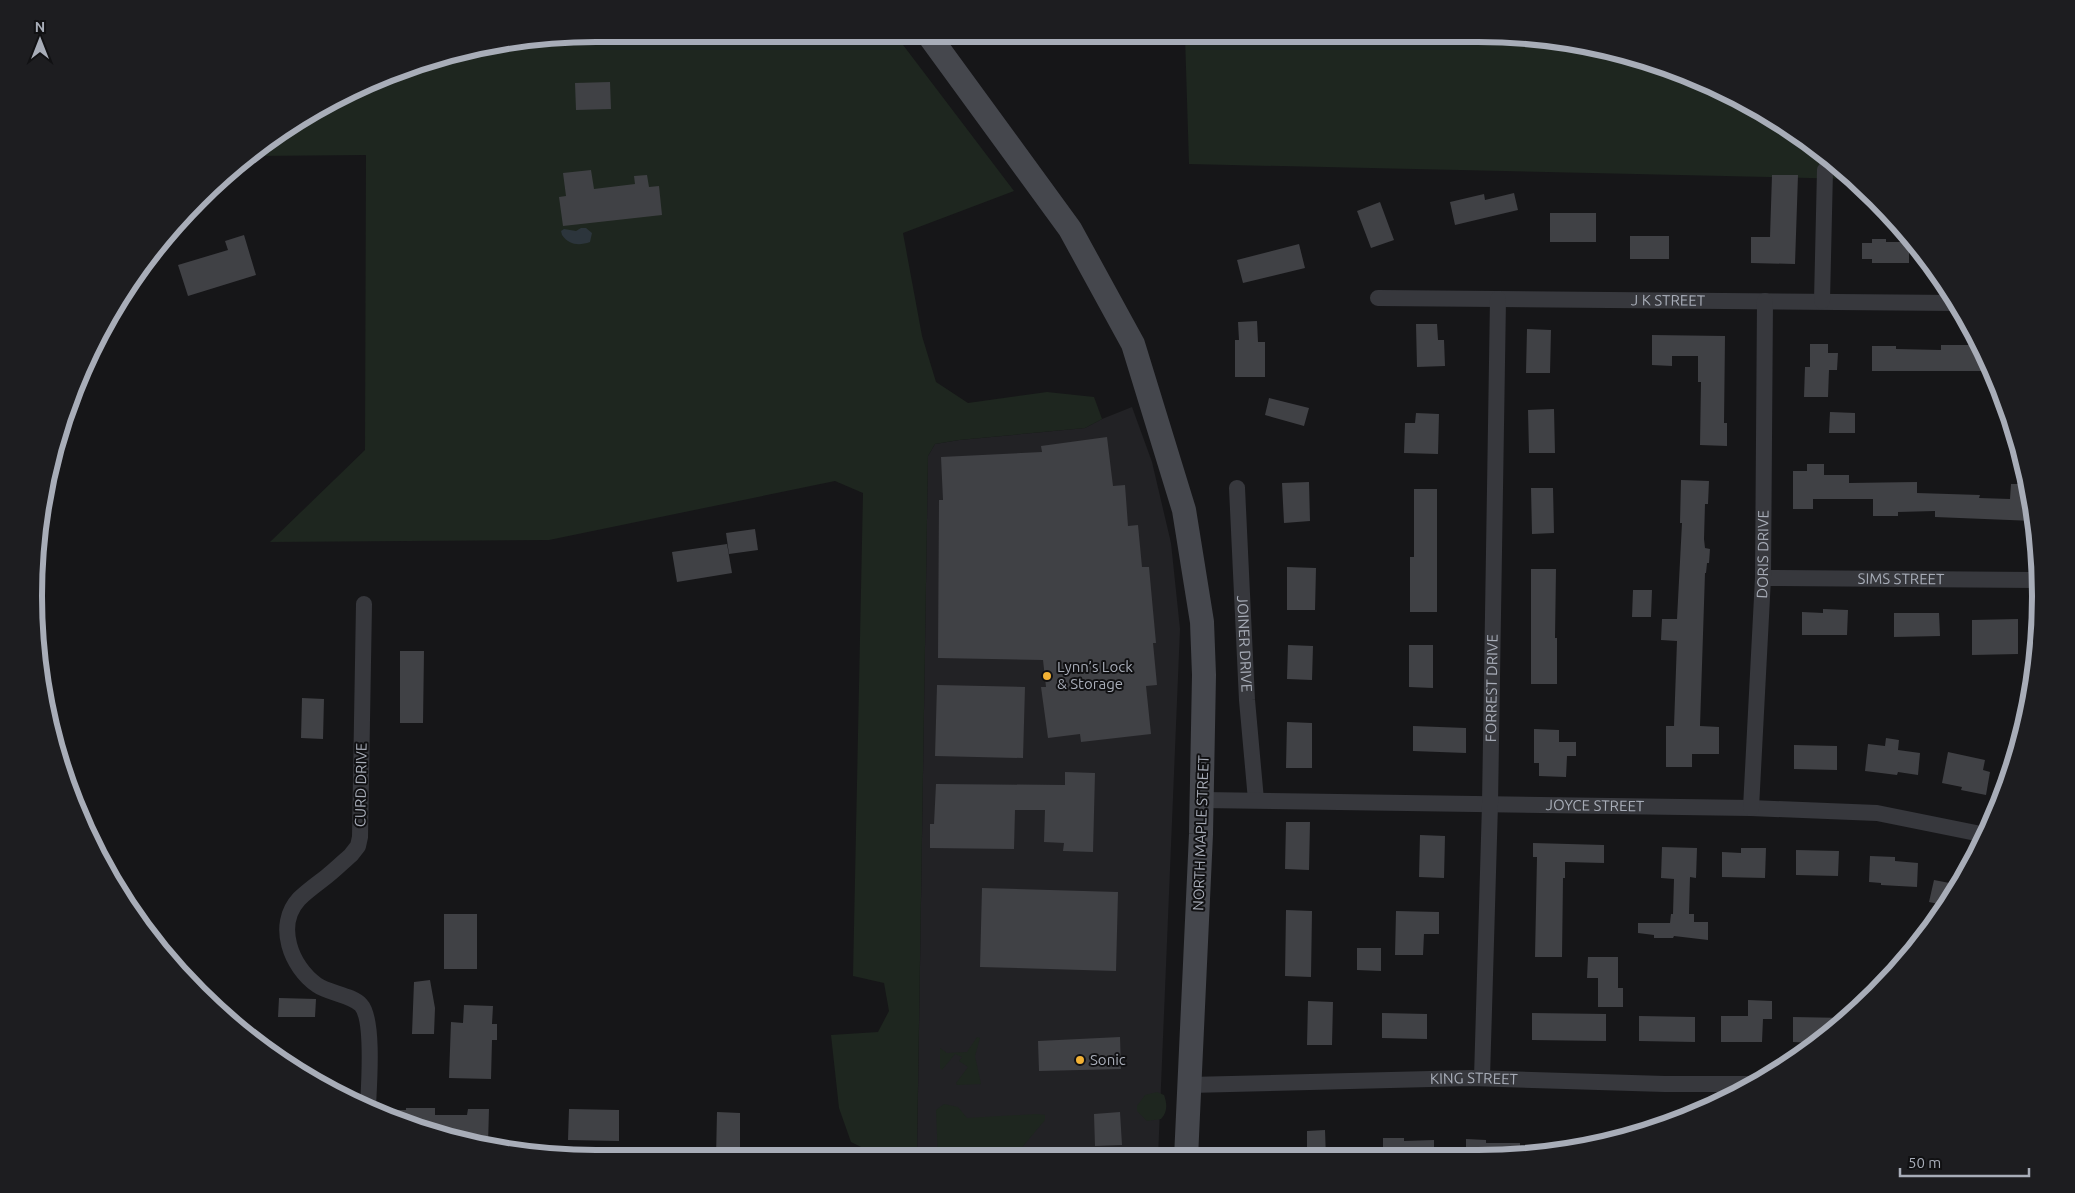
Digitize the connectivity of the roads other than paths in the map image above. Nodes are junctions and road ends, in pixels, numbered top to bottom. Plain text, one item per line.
1 (934, 43) edge
2 (1825, 170) dead end
3 (1378, 298) dead end
4 (1498, 299) junction
5 (1765, 301) junction
6 (1822, 301) junction
7 (1948, 303) edge
8 (1237, 488) dead end
9 (1762, 578) junction
10 (2032, 580) edge
11 (364, 604) dead end
12 (1203, 800) junction
13 (1256, 800) junction
14 (1490, 804) junction
15 (1751, 808) junction
16 (1979, 834) edge
17 (1482, 1078) junction
18 (1740, 1084) edge
19 (1189, 1085) junction
20 (368, 1101) edge
21 (1186, 1150) edge

1 - 12 main road, NORTH MAPLE STREET
2 - 6 street
3 - 4 street, J K STREET
4 - 5 street, J K STREET
4 - 14 street, FORREST DRIVE
5 - 6 street, J K STREET
5 - 9 street, DORIS DRIVE
6 - 7 street, J K STREET
8 - 13 street, JOINER DRIVE
9 - 10 street, SIMS STREET
9 - 15 street, DORIS DRIVE
11 - 20 street, CURD DRIVE
12 - 13 street, JOYCE STREET
12 - 19 main road, NORTH MAPLE STREET
13 - 14 street, JOYCE STREET
14 - 15 street, JOYCE STREET
14 - 17 street, FORREST DRIVE
15 - 16 street, JOYCE STREET
17 - 18 street, KING STREET
17 - 19 street, KING STREET
19 - 21 main road, NORTH MAPLE STREET

